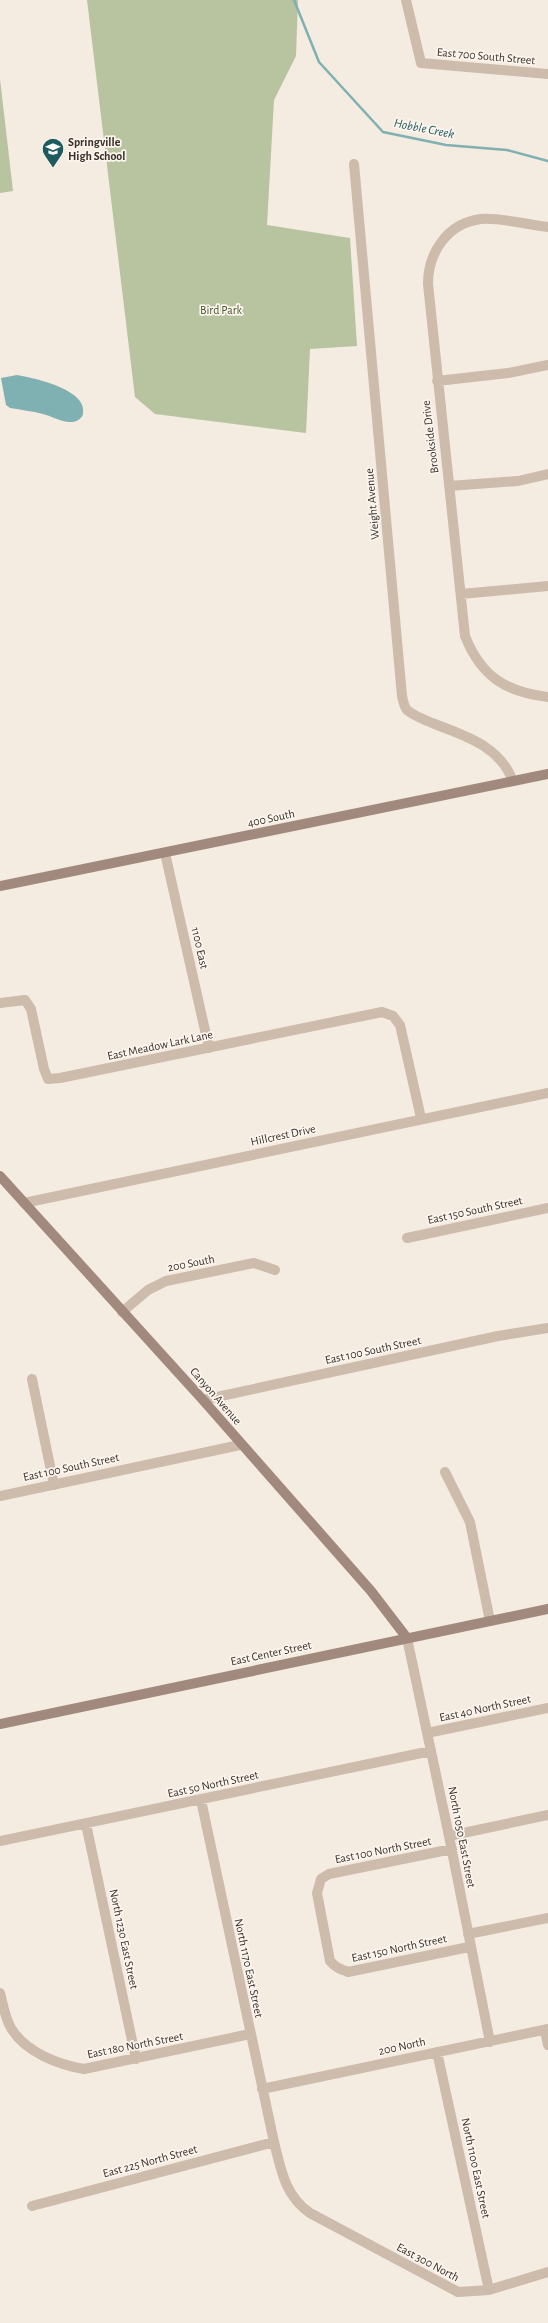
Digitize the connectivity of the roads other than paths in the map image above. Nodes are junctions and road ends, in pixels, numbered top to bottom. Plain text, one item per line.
1 (406, 0) edge
2 (548, 74) edge
3 (354, 164) dead end
4 (548, 227) edge
5 (548, 366) edge
6 (437, 381) junction
7 (548, 474) edge
8 (449, 486) junction
9 (548, 586) edge
10 (461, 594) junction
11 (548, 697) edge
12 (548, 774) edge
13 (513, 781) junction
14 (165, 853) junction
15 (0, 886) edge
16 (0, 1003) edge
17 (209, 1048) junction
18 (548, 1093) edge
19 (421, 1118) junction
20 (0, 1176) edge
21 (24, 1203) junction
22 (548, 1208) edge
23 (407, 1238) dead end
24 (275, 1270) dead end
25 (122, 1312) junction
26 (548, 1328) edge
27 (32, 1379) dead end
28 (203, 1400) junction
29 (240, 1445) junction
30 (445, 1472) dead end
31 (54, 1485) junction
32 (0, 1496) edge
33 (548, 1609) edge
34 (490, 1621) junction
35 (407, 1638) junction
36 (548, 1708) edge
37 (0, 1724) edge
38 (427, 1733) junction
39 (431, 1751) junction
40 (201, 1800) junction
41 (548, 1815) edge
42 (86, 1824) junction
43 (449, 1836) junction
44 (0, 1841) edge
45 (452, 1849) junction
46 (548, 1918) edge
47 (468, 1934) junction
48 (470, 1947) junction
49 (334, 1967) joint
50 (0, 1993) edge
51 (546, 2030) edge
52 (250, 2034) junction
53 (490, 2042) junction
54 (548, 2045) edge
55 (437, 2052) junction
56 (136, 2059) junction
57 (262, 2089) junction
58 (274, 2142) junction
59 (32, 2206) dead end
60 (548, 2272) edge
61 (489, 2290) junction

1 - 2 street, East 700 South Street
3 - 13 street, Weight Avenue
4 - 6 street, Brookside Drive
5 - 6 street
6 - 8 street, Brookside Drive
7 - 8 street
8 - 10 street, Brookside Drive
9 - 10 street
10 - 11 street, Brookside Drive
12 - 13 street, 400 South
13 - 14 street, 400 South
14 - 15 street, 400 South
14 - 17 street, 1100 East
16 - 17 street, East Meadow Lark Lane
17 - 19 street, East Meadow Lark Lane
18 - 19 street, Hillcrest Drive
19 - 21 street, Hillcrest Drive
20 - 21 street, Canyon Avenue
21 - 25 street, Canyon Avenue
22 - 23 street, East 150 South Street
24 - 25 street, 200 South
25 - 28 street, Canyon Avenue
26 - 28 street, East 100 South Street
27 - 31 street
28 - 29 street, Canyon Avenue
29 - 31 street, East 100 South Street
29 - 35 street, Canyon Avenue
30 - 34 street
31 - 32 street, East 100 South Street
33 - 34 street, East Center Street
34 - 35 street, East Center Street
35 - 37 street, East Center Street
35 - 38 street, North 1050 East Street
36 - 38 street, East 40 North Street
38 - 39 street, North 1050 East Street
39 - 40 street, East 50 North Street
39 - 43 street, North 1050 East Street
40 - 42 street, East 50 North Street
40 - 52 street, North 1170 East Street
41 - 43 street
42 - 44 street, East 50 North Street
42 - 56 street, North 1230 East Street
43 - 45 street, North 1050 East Street
45 - 47 street, North 1050 East Street
45 - 49 street, East 100 North Street
46 - 47 street
47 - 48 street, North 1050 East Street
48 - 49 street, East 150 North Street
48 - 53 street, North 1050 East Street
50 - 56 street, East 180 North Street
51 - 53 street, 200 North
51 - 54 street
52 - 56 street, East 180 North Street
52 - 57 street, North 1170 East Street
53 - 55 street, 200 North
55 - 57 street, 200 North
55 - 61 street, North 1100 East Street
57 - 58 street, North 1170 East Street
58 - 59 street, East 225 North Street
58 - 61 street, East 300 North
60 - 61 street, East 300 North

